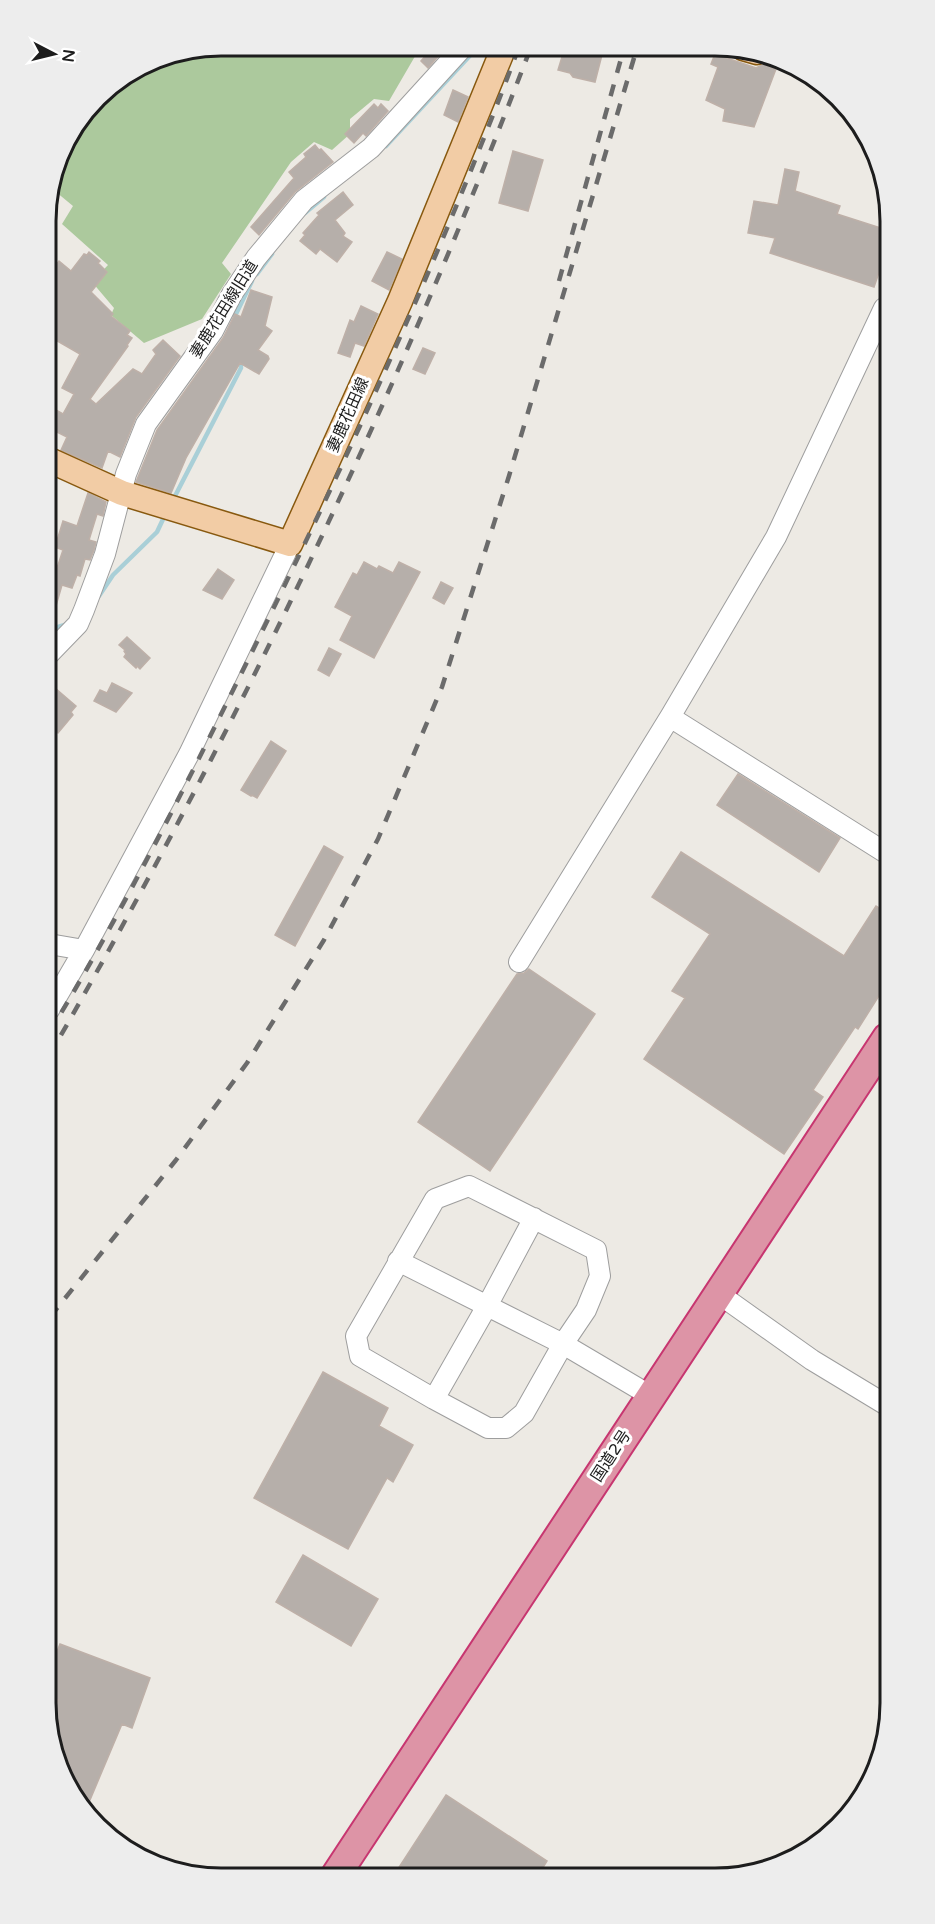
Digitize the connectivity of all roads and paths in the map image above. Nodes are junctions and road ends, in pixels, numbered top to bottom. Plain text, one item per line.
1 (453, 56) edge
2 (500, 56) edge
3 (880, 317) edge
4 (56, 463) edge
5 (122, 493) junction
6 (290, 544) junction
7 (56, 646) edge
8 (670, 717) junction
9 (880, 849) edge
10 (56, 945) edge
11 (84, 950) junction
12 (519, 962) dead end
13 (56, 995) edge
14 (879, 1050) edge
15 (534, 1218) junction
16 (398, 1261) junction
17 (719, 1294) junction
18 (487, 1306) junction
19 (563, 1344) junction
20 (651, 1396) junction
21 (434, 1399) junction
22 (879, 1401) edge
23 (340, 1869) edge

1 - 5 street, 妻鹿花田線旧道
2 - 6 main road, 妻鹿花田線
3 - 8 street
4 - 5 main road
5 - 6 main road
5 - 7 street, 妻鹿花田線旧道
6 - 11 street
8 - 9 street
8 - 12 street
10 - 11 street
11 - 13 street
14 - 17 highway, 国道2号
15 - 16 street
15 - 18 street
15 - 19 street
16 - 18 street
16 - 21 street
17 - 20 highway, 国道2号
17 - 22 street
18 - 19 street
18 - 21 street
19 - 20 street
19 - 21 street
20 - 23 highway, 国道2号

